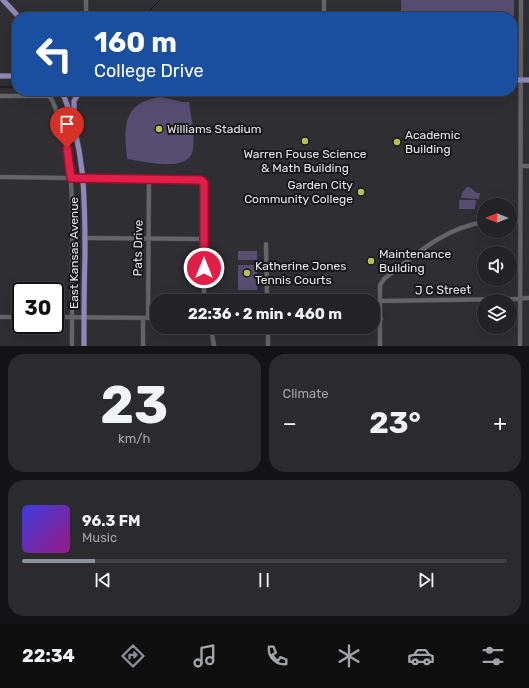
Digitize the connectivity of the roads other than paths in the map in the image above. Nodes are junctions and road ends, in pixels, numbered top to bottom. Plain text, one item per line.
1 (3, 0) edge
2 (86, 0) edge
3 (324, 0) edge
4 (521, 0) edge
5 (14, 12) edge
6 (86, 12) edge
7 (324, 12) edge
8 (0, 76) edge
9 (12, 76) edge
10 (517, 80) edge
11 (521, 80) junction
12 (529, 80) edge
13 (0, 96) edge
14 (64, 96) edge
15 (77, 96) edge
16 (74, 122) junction
17 (521, 166) junction
18 (529, 166) edge
19 (0, 177) edge
20 (71, 178) junction
21 (84, 178) junction
22 (149, 179) junction
23 (520, 221) joint
24 (477, 224) edge
25 (85, 238) junction
26 (149, 239) junction
27 (204, 239) junction
28 (266, 244) dead end
29 (204, 294) edge
30 (267, 294) edge
31 (380, 294) edge
32 (520, 298) junction
33 (529, 298) edge
34 (380, 300) edge
35 (0, 317) edge
36 (12, 317) edge
37 (64, 317) edge
38 (72, 317) junction
39 (84, 318) junction
40 (146, 318) junction
41 (150, 318) edge
42 (212, 334) edge
43 (268, 334) edge
44 (380, 334) edge
45 (72, 346) edge
46 (84, 346) edge
47 (143, 346) edge
48 (214, 346) edge
49 (268, 346) edge
50 (380, 346) edge
51 (520, 346) edge

1 - 5 main road
2 - 6 street
3 - 7 street
4 - 11 street
8 - 9 main road
10 - 11 main road
11 - 12 main road
11 - 17 street
13 - 20 street
14 - 16 main road, East Kansas Avenue
15 - 16 main road
16 - 21 main road, East Kansas Avenue
17 - 18 street
17 - 23 street
19 - 20 street
20 - 21 street
20 - 38 street
21 - 22 street
21 - 25 main road, East Kansas Avenue
22 - 26 street, Pats Drive
22 - 27 street
23 - 32 street
24 - 31 street
25 - 26 street
25 - 39 main road, East Kansas Avenue
26 - 27 street
26 - 40 street, Pats Drive
27 - 29 street
28 - 30 street
32 - 33 street, J C Street
32 - 34 street, J C Street
32 - 51 street
35 - 36 street
37 - 38 street
38 - 39 street
38 - 45 street
39 - 40 street
39 - 46 main road, East Kansas Avenue
40 - 41 street
40 - 47 street, Pats Drive
42 - 48 street
43 - 49 street
44 - 50 street

